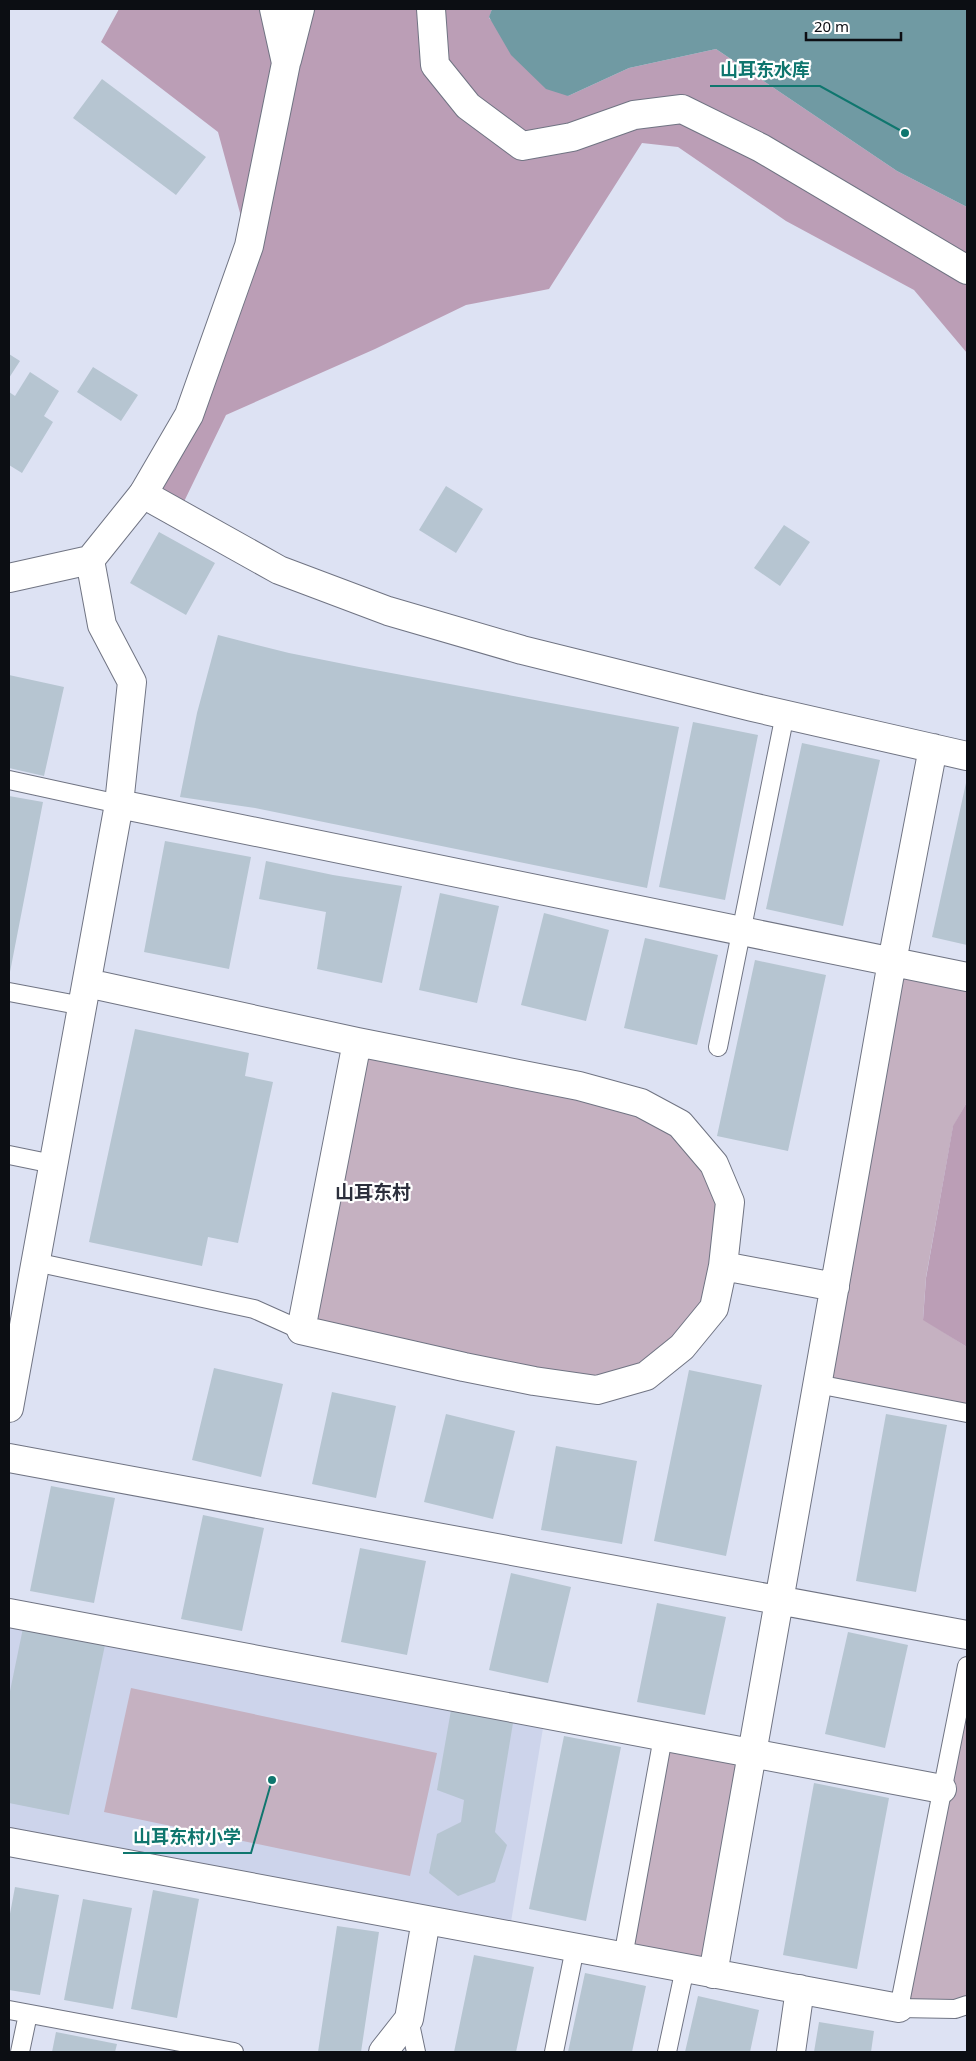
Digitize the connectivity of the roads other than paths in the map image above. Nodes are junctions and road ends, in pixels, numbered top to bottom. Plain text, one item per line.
1 (274, 9) edge
2 (300, 9) edge
3 (431, 9) edge
4 (286, 64) junction
5 (967, 270) edge
6 (143, 494) junction
7 (90, 560) junction
8 (9, 578) edge
9 (785, 714) junction
10 (933, 748) junction
11 (967, 756) edge
12 (9, 780) edge
13 (119, 804) junction
14 (741, 932) junction
15 (892, 962) junction
16 (967, 977) edge
17 (9, 992) edge
18 (85, 994) junction
19 (357, 1042) junction
20 (718, 1047) dead end
21 (9, 1155) edge
22 (53, 1164) junction
23 (35, 1262) junction
24 (723, 1266) junction
25 (835, 1287) junction
26 (301, 1330) junction
27 (13, 1364) edge
28 (817, 1384) junction
29 (9, 1408) edge
30 (967, 1413) edge
31 (9, 1458) edge
32 (779, 1600) junction
33 (9, 1613) edge
34 (967, 1635) edge
35 (967, 1666) edge
36 (663, 1737) junction
37 (752, 1754) junction
38 (942, 1789) junction
39 (9, 1842) edge
40 (426, 1920) junction
41 (575, 1948) junction
42 (623, 1957) junction
43 (685, 1968) junction
44 (713, 1974) junction
45 (800, 1990) junction
46 (967, 2005) edge
47 (900, 2008) junction
48 (9, 2010) edge
49 (28, 2014) junction
50 (409, 2019) junction
51 (159, 2045) edge
52 (20, 2052) edge
53 (234, 2052) edge
54 (382, 2052) edge
55 (416, 2052) edge
56 (554, 2052) edge
57 (667, 2052) edge
58 (791, 2052) edge

1 - 4 street
2 - 4 street
3 - 5 street
4 - 6 street
6 - 7 street
6 - 9 street
7 - 8 street
7 - 13 street
9 - 10 street
9 - 14 lane
10 - 11 street
10 - 15 street
12 - 13 lane
13 - 14 street
13 - 18 street
14 - 15 street
14 - 20 lane
15 - 16 street
15 - 25 street
17 - 18 lane
18 - 19 street
18 - 22 street
19 - 24 street
19 - 26 street
21 - 22 lane
22 - 23 street
23 - 26 lane
23 - 27 street
24 - 25 street
24 - 26 street
25 - 28 street
27 - 29 street
28 - 30 lane
28 - 32 street
31 - 32 street
32 - 34 street
32 - 37 street
33 - 36 street
35 - 38 lane
36 - 37 street
36 - 42 lane
37 - 38 street
37 - 44 street
38 - 47 lane
39 - 40 street
40 - 41 street
40 - 50 street
41 - 42 street
41 - 56 lane
42 - 43 street
43 - 44 street
43 - 57 lane
44 - 45 street
45 - 47 street
45 - 58 street
46 - 47 lane
48 - 49 lane
49 - 51 lane
49 - 52 lane
50 - 54 street
50 - 55 lane
51 - 53 lane

